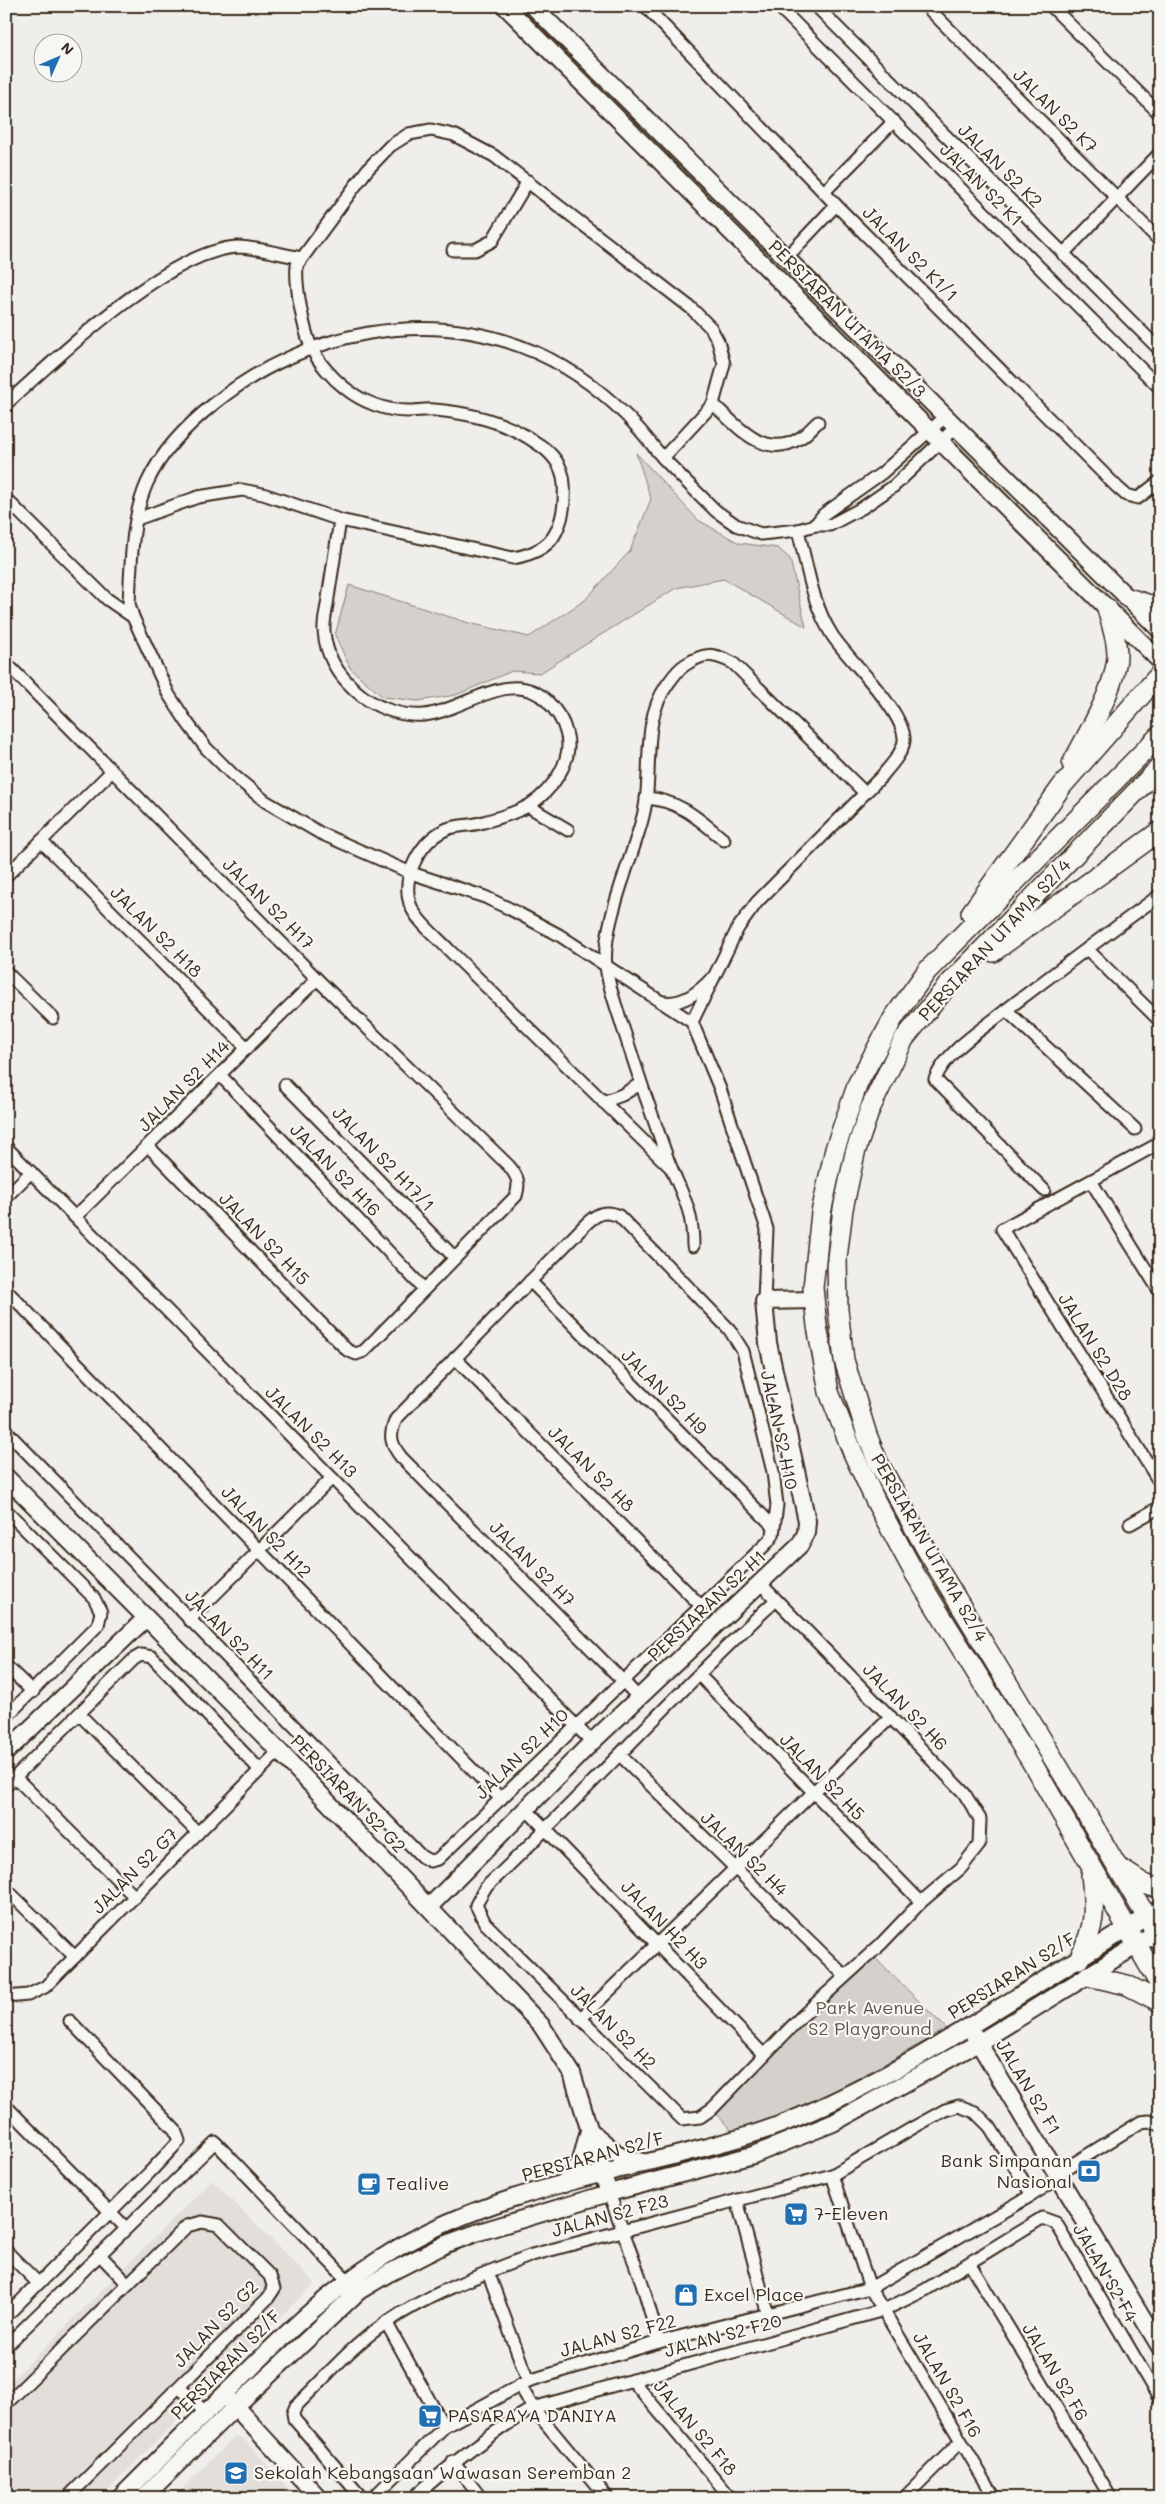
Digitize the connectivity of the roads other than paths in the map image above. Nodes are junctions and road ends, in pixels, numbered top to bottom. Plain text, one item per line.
1 (505, 6) edge
2 (533, 6) edge
3 (645, 6) edge
4 (778, 6) edge
5 (816, 6) edge
6 (926, 6) edge
7 (1051, 6) edge
8 (1160, 114) edge
9 (894, 122) junction
10 (1160, 153) edge
11 (528, 181) junction
12 (824, 192) junction
13 (1117, 198) junction
14 (836, 205) junction
15 (1160, 241) edge
16 (453, 250) dead end
17 (1063, 254) junction
18 (302, 258) junction
19 (786, 258) junction
20 (311, 347) junction
21 (1160, 350) edge
22 (1160, 388) edge
23 (6, 404) edge
24 (712, 404) junction
25 (818, 422) dead end
26 (951, 422) junction
27 (935, 436) junction
28 (663, 458) junction
29 (893, 464) junction
30 (904, 476) junction
31 (1160, 481) edge
32 (6, 499) edge
33 (137, 519) junction
34 (340, 520) junction
35 (815, 525) junction
36 (798, 530) junction
37 (1128, 598) junction
38 (1107, 608) junction
39 (1160, 608) edge
40 (133, 617) junction
41 (1160, 630) edge
42 (1160, 660) edge
43 (6, 663) edge
44 (1160, 674) edge
45 (1160, 735) edge
46 (112, 770) junction
47 (1157, 770) edge
48 (1062, 786) junction
49 (865, 793) junction
50 (646, 798) junction
51 (528, 806) junction
52 (568, 830) dead end
53 (1160, 830) edge
54 (724, 840) dead end
55 (41, 841) junction
56 (411, 873) junction
57 (6, 876) edge
58 (1160, 895) edge
59 (1087, 949) junction
60 (942, 956) junction
61 (606, 966) junction
62 (6, 972) edge
63 (716, 974) junction
64 (317, 978) junction
65 (948, 985) junction
66 (661, 1002) junction
67 (1006, 1010) junction
68 (52, 1018) dead end
69 (1160, 1021) edge
70 (692, 1022) junction
71 (247, 1048) junction
72 (220, 1075) junction
73 (640, 1084) junction
74 (285, 1085) dead end
75 (603, 1102) junction
76 (1135, 1129) dead end
77 (1160, 1143) edge
78 (148, 1146) junction
79 (6, 1147) edge
80 (671, 1168) junction
81 (31, 1172) junction
82 (1091, 1181) junction
83 (1044, 1190) dead end
84 (6, 1197) edge
85 (75, 1217) junction
86 (693, 1246) dead end
87 (455, 1258) junction
88 (530, 1281) junction
89 (424, 1289) junction
90 (6, 1290) edge
91 (1160, 1292) edge
92 (813, 1300) junction
93 (764, 1301) junction
94 (455, 1358) junction
95 (6, 1431) edge
96 (6, 1477) edge
97 (332, 1478) junction
98 (1160, 1483) edge
99 (1160, 1507) edge
100 (6, 1510) edge
101 (1130, 1524) dead end
102 (774, 1527) junction
103 (259, 1551) junction
104 (760, 1583) junction
105 (776, 1600) junction
106 (701, 1606) junction
107 (146, 1618) junction
108 (190, 1620) junction
109 (6, 1666) edge
110 (699, 1675) junction
111 (623, 1681) junction
112 (32, 1692) junction
113 (638, 1697) junction
114 (79, 1714) junction
115 (6, 1717) edge
116 (891, 1717) junction
117 (576, 1726) junction
118 (592, 1742) junction
119 (279, 1751) junction
120 (6, 1752) edge
121 (620, 1755) junction
122 (260, 1770) junction
123 (15, 1777) junction
124 (6, 1786) edge
125 (812, 1792) junction
126 (501, 1799) junction
127 (525, 1808) junction
128 (541, 1825) junction
129 (198, 1833) junction
130 (430, 1861) joint
131 (1116, 1866) junction
132 (1090, 1867) junction
133 (733, 1868) junction
134 (6, 1889) edge
135 (1160, 1889) edge
136 (135, 1897) junction
137 (921, 1902) junction
138 (429, 1907) junction
139 (1153, 1913) edge
140 (1127, 1928) junction
141 (1158, 1935) edge
142 (657, 1943) junction
143 (1138, 1946) junction
144 (75, 1957) junction
145 (1083, 1968) junction
146 (845, 1976) junction
147 (1160, 1985) edge
148 (6, 1997) edge
149 (1160, 2002) edge
150 (580, 2019) junction
151 (70, 2021) dead end
152 (969, 2027) junction
153 (978, 2043) junction
154 (764, 2055) junction
155 (6, 2106) edge
156 (713, 2108) joint
157 (1160, 2125) edge
158 (589, 2129) junction
159 (647, 2162) junction
160 (603, 2175) junction
161 (832, 2175) junction
162 (1058, 2176) junction
163 (564, 2184) junction
164 (609, 2193) junction
165 (1032, 2196) junction
166 (737, 2200) junction
167 (110, 2212) junction
168 (1049, 2219) joint
169 (126, 2228) junction
170 (623, 2230) junction
171 (6, 2251) edge
172 (99, 2254) junction
173 (970, 2264) junction
174 (488, 2272) junction
175 (38, 2283) junction
176 (128, 2284) junction
177 (353, 2285) junction
178 (870, 2288) junction
179 (884, 2310) junction
180 (768, 2315) junction
181 (6, 2316) edge
182 (386, 2322) junction
183 (659, 2342) junction
184 (6, 2346) edge
185 (1160, 2347) edge
186 (632, 2380) junction
187 (524, 2383) junction
188 (180, 2388) junction
189 (1160, 2400) edge
190 (230, 2401) junction
191 (6, 2404) edge
192 (532, 2408) junction
193 (206, 2413) junction
194 (444, 2427) junction
195 (960, 2442) junction
196 (453, 2462) junction
197 (68, 2498) edge
198 (120, 2498) edge
199 (144, 2498) edge
200 (319, 2498) edge
201 (362, 2498) edge
202 (372, 2498) edge
203 (414, 2498) edge
204 (481, 2498) edge
205 (608, 2498) edge
206 (731, 2498) edge
207 (904, 2498) edge
208 (995, 2498) edge
209 (1111, 2498) edge

1 - 27 main road, PERSIARAN UTAMA S2/3
2 - 19 main road, PERSIARAN UTAMA S2/3
3 - 12 street, JALAN S2 K1/1
4 - 9 street, JALAN S2 K1
5 - 17 street, JALAN S2 K2
6 - 13 street, JALAN S2 K7
7 - 8 street
9 - 12 street
9 - 22 street, JALAN S2 K1
10 - 13 street
11 - 16 street
11 - 18 street
11 - 24 street
12 - 14 street, JALAN S2 K1/1
13 - 15 street, JALAN S2 K7
13 - 17 street
14 - 19 street
14 - 31 street, JALAN S2 K1/1
17 - 21 street, JALAN S2 K2
18 - 20 street
18 - 23 street
19 - 26 main road, PERSIARAN UTAMA S2/3
20 - 28 street
20 - 33 street
20 - 34 street
24 - 25 street
24 - 28 street
26 - 27 street
26 - 37 main road, PERSIARAN UTAMA S2/3
27 - 29 street
27 - 30 street
27 - 38 main road, PERSIARAN UTAMA S2/3
28 - 36 street
29 - 30 street
29 - 35 street
30 - 35 street
32 - 40 street
33 - 34 street
33 - 40 street
34 - 51 street
35 - 36 street
36 - 49 street
37 - 39 main road
37 - 41 main road, PERSIARAN UTAMA S2/3
38 - 42 main road, PERSIARAN UTAMA S2/3
38 - 48 main road
40 - 56 street
43 - 46 street, JALAN S2 H17
44 - 48 main road
45 - 60 main road
46 - 55 street
46 - 64 street, JALAN S2 H17
47 - 65 main road, PERSIARAN UTAMA S2/4
48 - 60 main road
49 - 50 street
49 - 63 street
50 - 54 street
50 - 61 street
51 - 52 street
51 - 56 street
53 - 65 main road
55 - 57 street
55 - 71 street, JALAN S2 H18
56 - 61 street
56 - 75 street
58 - 59 street
59 - 67 street
59 - 69 street
60 - 92 main road
61 - 66 street
61 - 73 street
62 - 68 street
63 - 66 street
63 - 70 street
64 - 71 street, JALAN S2 H14
64 - 87 street, JALAN S2 H17
65 - 131 main road, PERSIARAN UTAMA S2/4
66 - 70 street
67 - 76 street
67 - 83 street
70 - 93 street
71 - 72 street, JALAN S2 H14
72 - 78 street, JALAN S2 H14
72 - 89 street, JALAN S2 H16
73 - 75 street
73 - 80 street
74 - 87 street, JALAN S2 H17/1
75 - 80 street
77 - 82 street
78 - 85 street, JALAN S2 H14
78 - 89 street, JALAN S2 H15
79 - 81 street, JALAN S2 H13
80 - 86 street
81 - 84 street
81 - 85 street, JALAN S2 H13
82 - 91 street
82 - 98 street, JALAN S2 D28
85 - 97 street, JALAN S2 H13
87 - 89 street
88 - 94 street
88 - 102 street, JALAN S2 H9
88 - 102 street, JALAN S2 H10
90 - 103 street, JALAN S2 H12
92 - 93 main road
92 - 132 main road
93 - 104 main road, PERSIARAN S2 H1
94 - 106 street, JALAN S2 H8
94 - 111 street, JALAN S2 H7
95 - 108 street, JALAN S2 H11
96 - 107 main road, PERSIARAN S2 G2
97 - 103 street
97 - 117 street, JALAN S2 H13
99 - 101 street
100 - 112 street
102 - 106 street, JALAN S2 H10
103 - 108 street
103 - 126 street, JALAN S2 H12
104 - 105 street, JALAN S2 H6
104 - 113 main road, PERSIARAN S2 H1
105 - 110 street
105 - 116 street, JALAN S2 H6
106 - 111 street, JALAN S2 H10
107 - 119 main road, PERSIARAN S2 G2
107 - 120 main road
108 - 130 street, JALAN S2 H11
109 - 112 street
110 - 121 street
110 - 125 street, JALAN S2 H5
111 - 113 street, JALAN S2 H7
111 - 117 street, JALAN S2 H10
112 - 115 street
113 - 118 main road, PERSIARAN S2 H1
114 - 122 street
114 - 123 street
114 - 129 street
116 - 125 street
116 - 137 street, JALAN S2 H6
117 - 118 street, JALAN S2 H13
117 - 126 street, JALAN S2 H10
118 - 127 main road, PERSIARAN S2 H1
119 - 122 street, JALAN S2 G7
119 - 138 main road, PERSIARAN S2 G2
121 - 128 street
121 - 133 street, JALAN S2 H4
122 - 129 street, JALAN S2 G7
123 - 124 street
123 - 136 street
125 - 133 street
125 - 137 street, JALAN S2 H5
126 - 130 street, JALAN S2 H10
127 - 128 street, JALAN H2 H3
127 - 138 main road, PERSIARAN S2 H1
128 - 142 street, JALAN H2 H3
128 - 150 street, JALAN S2 H2
129 - 136 street, JALAN S2 G7
131 - 135 main road
131 - 139 main road, PERSIARAN UTAMA S2/4
132 - 140 main road
132 - 145 main road
133 - 142 street
133 - 146 street, JALAN S2 H4
134 - 144 street
136 - 144 street, JALAN S2 G7
137 - 146 street, JALAN S2 H6
138 - 158 main road, PERSIARAN S2 G2
139 - 140 main road, PERSIARAN S2/F
139 - 141 main road, PERSIARAN UTAMA S2/4
140 - 143 main road
140 - 145 main road, PERSIARAN S2/F
141 - 143 main road, PERSIARAN S2/F
142 - 150 street
142 - 154 street, JALAN H2 H3
143 - 145 main road, PERSIARAN S2/F
143 - 147 main road
144 - 148 street, JALAN S2 G7
145 - 149 main road
145 - 152 main road, PERSIARAN S2/F
145 - 153 main road, PERSIARAN S2/F
146 - 154 street, JALAN S2 H6
150 - 156 street, JALAN S2 H2
151 - 167 street
152 - 153 main road, JALAN S2 F1
152 - 159 main road, PERSIARAN S2/F
153 - 162 main road, JALAN S2 F1
153 - 164 main road, PERSIARAN S2/F
154 - 156 street, JALAN S2 H6
155 - 167 street
157 - 162 street, JALAN S2 F22
158 - 159 main road
158 - 160 main road, PERSIARAN S2 G2
158 - 163 main road
159 - 160 main road, PERSIARAN S2/F
160 - 163 main road, PERSIARAN S2/F
160 - 164 main road, PERSIARAN S2 G2
161 - 165 street, JALAN S2 F23
161 - 166 street, JALAN S2 F23
161 - 178 street, JALAN S2 F16
162 - 165 street, JALAN S2 F22
162 - 185 main road, JALAN S2 F1
163 - 177 main road, PERSIARAN S2/F
164 - 170 street
164 - 177 main road, PERSIARAN S2/F
165 - 178 street, JALAN S2 F22
166 - 170 street, JALAN S2 F23
166 - 180 street
167 - 169 street
167 - 175 street
168 - 173 street, JALAN S2 F20
168 - 189 street, JALAN S2 F4
169 - 172 street
169 - 177 street
170 - 174 street, JALAN S2 F23
170 - 183 street
171 - 175 street
172 - 176 street
172 - 184 street
173 - 179 street, JALAN S2 F20
173 - 209 street, JALAN S2 F6
174 - 182 street, JALAN S2 F23
174 - 187 street
175 - 181 street
176 - 188 street, JALAN S2 G2
176 - 191 street, JALAN S2 G2
177 - 190 main road, PERSIARAN S2/F
178 - 179 street, JALAN S2 F16
178 - 180 street, JALAN S2 F22
179 - 186 street, JALAN S2 F20
179 - 195 street, JALAN S2 F16
180 - 183 street, JALAN S2 F22
182 - 194 street
182 - 201 street, JALAN S2 F23
183 - 187 street, JALAN S2 F22
186 - 192 street, JALAN S2 F20
186 - 206 street, JALAN S2 F18
187 - 192 street
187 - 194 street, JALAN S2 F22
188 - 193 street
188 - 197 street, JALAN S2 G2
190 - 193 main road, PERSIARAN S2/F
190 - 199 main road, PERSIARAN S2/F
190 - 200 main road
192 - 196 street, JALAN S2 F20
192 - 205 street
193 - 198 main road, PERSIARAN S2/F
194 - 202 street, JALAN S2 F22
195 - 207 street
195 - 208 street, JALAN S2 F16
196 - 203 street, JALAN S2 F20
196 - 204 street

